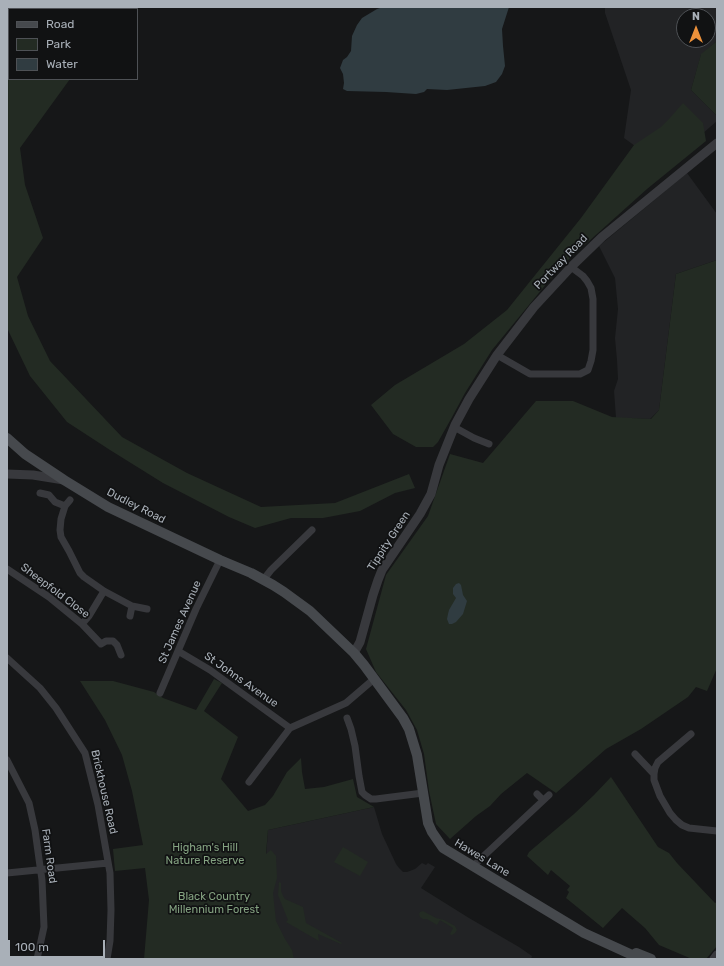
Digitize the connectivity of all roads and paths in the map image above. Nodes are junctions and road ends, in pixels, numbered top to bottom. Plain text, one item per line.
1 (717, 144) edge
2 (571, 267) junction
3 (497, 355) junction
4 (454, 427) junction
5 (7, 438) edge
6 (490, 444) dead end
7 (439, 465) joint
8 (7, 474) edge
9 (64, 480) junction
10 (40, 493) dead end
11 (312, 530) dead end
12 (220, 560) junction
13 (7, 569) edge
14 (264, 579) junction
15 (104, 591) junction
16 (132, 606) junction
17 (147, 609) dead end
18 (130, 616) dead end
19 (82, 624) junction
20 (178, 651) junction
21 (354, 653) junction
22 (120, 655) dead end
23 (7, 658) edge
24 (374, 679) junction
25 (160, 693) dead end
26 (347, 718) dead end
27 (290, 728) junction
28 (691, 734) dead end
29 (635, 754) dead end
30 (7, 760) edge
31 (654, 774) junction
32 (249, 782) dead end
33 (423, 793) junction
34 (537, 794) dead end
35 (717, 831) edge
36 (108, 863) junction
37 (473, 866) junction
38 (40, 869) junction
39 (7, 873) edge
40 (617, 948) junction
41 (717, 955) edge
42 (37, 959) edge
43 (106, 959) edge
44 (641, 959) edge
45 (652, 959) edge
46 (714, 959) edge

1 - 2 street, Portway Road
2 - 3 street, Portway Road
2 - 3 street
3 - 4 street, Portway Road
4 - 6 street
4 - 7 street, Portway Road
5 - 9 main road, Dudley Road
7 - 21 street, Tippity Green
8 - 9 street
9 - 12 main road, Dudley Road
10 - 15 street
11 - 14 street
12 - 14 main road, Dudley Road
12 - 20 street, St James Avenue
13 - 19 street, Sheepfold Close
14 - 21 main road, Dudley Road
15 - 16 street
15 - 19 street
16 - 17 street
16 - 18 street
19 - 22 street, Sheepfold Close
20 - 25 street, St James Avenue
20 - 27 street, St Johns Avenue
21 - 24 main road, Hawes Lane
23 - 36 street, Brickhouse Road
24 - 27 street
24 - 33 main road, Hawes Lane
26 - 33 street
27 - 32 street
28 - 31 street
29 - 31 street
30 - 38 street, Farm Road
31 - 35 street
33 - 37 main road, Hawes Lane
34 - 37 street
36 - 38 street
36 - 43 street, Brickhouse Road
37 - 40 main road, Hawes Lane
38 - 39 street
38 - 42 street, Farm Road
40 - 44 main road, Hawes Lane
40 - 45 main road, Hawes Lane
41 - 46 street

